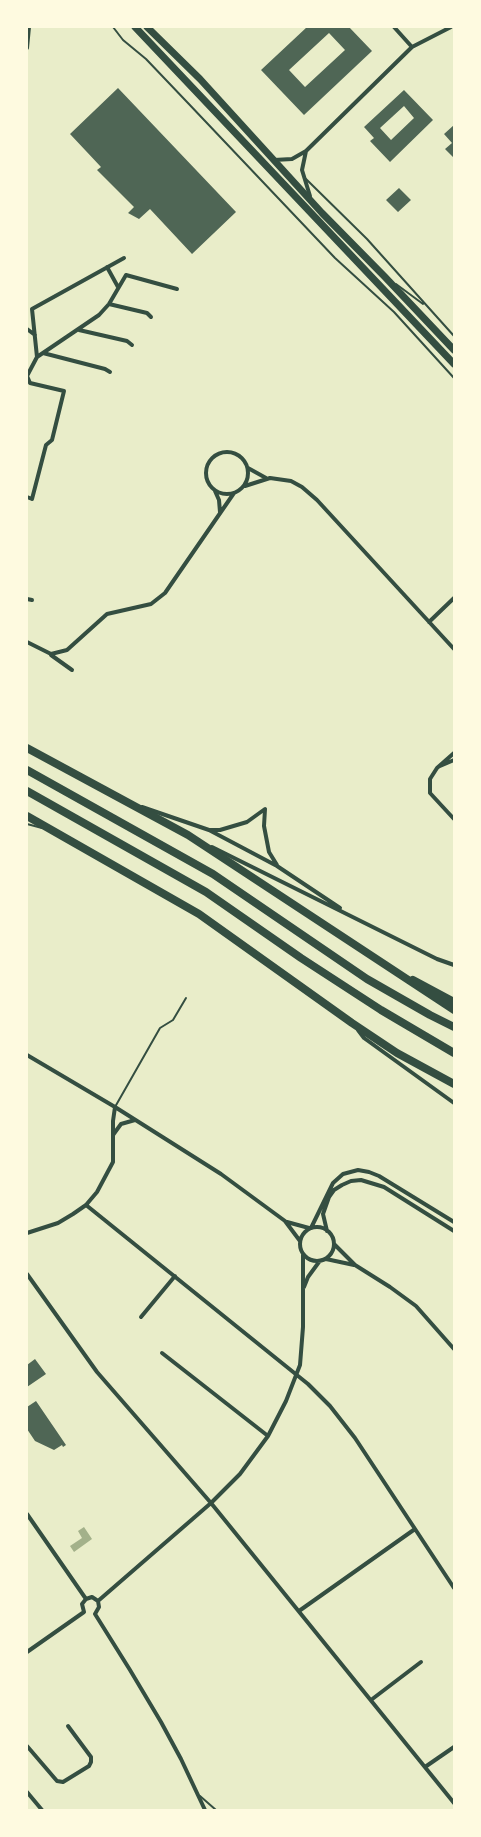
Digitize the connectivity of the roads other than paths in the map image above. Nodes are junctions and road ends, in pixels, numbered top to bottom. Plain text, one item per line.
1 (29, 27) edge
2 (113, 27) edge
3 (135, 27) edge
4 (147, 27) edge
5 (394, 27) edge
6 (451, 27) edge
7 (412, 47) junction
8 (27, 48) edge
9 (306, 151) junction
10 (274, 160) junction
11 (304, 177) junction
12 (317, 208) junction
13 (124, 258) dead end
14 (107, 267) junction
15 (385, 277) junction
16 (118, 287) junction
17 (177, 289) dead end
18 (110, 304) junction
19 (428, 307) junction
20 (32, 309) junction
21 (27, 311) edge
22 (152, 317) dead end
23 (27, 328) edge
24 (77, 330) junction
25 (35, 335) junction
26 (454, 336) edge
27 (132, 345) dead end
28 (454, 350) edge
29 (42, 353) junction
30 (37, 357) junction
31 (454, 364) edge
32 (110, 372) dead end
33 (27, 376) edge
34 (454, 378) edge
35 (248, 468) junction
36 (266, 478) junction
37 (244, 486) junction
38 (215, 491) junction
39 (234, 493) junction
40 (27, 498) edge
41 (220, 516) junction
42 (454, 598) edge
43 (429, 622) junction
44 (27, 642) edge
45 (454, 649) edge
46 (51, 654) junction
47 (72, 670) dead end
48 (27, 748) edge
49 (454, 753) edge
50 (27, 754) edge
51 (454, 760) edge
52 (437, 768) junction
53 (27, 770) edge
54 (27, 791) edge
55 (125, 802) junction
56 (27, 816) edge
57 (454, 819) edge
58 (160, 820) junction
59 (27, 824) edge
60 (209, 830) junction
61 (56, 832) junction
62 (189, 835) junction
63 (277, 866) junction
64 (353, 917) junction
65 (377, 960) junction
66 (454, 964) edge
67 (186, 998) dead end
68 (454, 1002) edge
69 (454, 1010) edge
70 (352, 1023) junction
71 (454, 1027) edge
72 (454, 1053) edge
73 (27, 1055) edge
74 (454, 1084) edge
75 (454, 1103) edge
76 (115, 1107) junction
77 (135, 1120) junction
78 (113, 1136) junction
79 (86, 1205) junction
80 (285, 1221) junction
81 (454, 1222) edge
82 (310, 1228) junction
83 (327, 1231) junction
84 (454, 1231) edge
85 (27, 1233) edge
86 (300, 1241) junction
87 (334, 1244) junction
88 (303, 1255) junction
89 (325, 1259) junction
90 (319, 1262) junction
91 (355, 1265) junction
92 (27, 1274) edge
93 (175, 1276) junction
94 (302, 1294) junction
95 (141, 1317) dead end
96 (454, 1349) edge
97 (162, 1353) dead end
98 (297, 1377) junction
99 (268, 1436) junction
100 (211, 1503) junction
101 (27, 1514) edge
102 (415, 1529) junction
103 (454, 1588) edge
104 (86, 1599) junction
105 (98, 1601) junction
106 (298, 1611) junction
107 (84, 1612) junction
108 (94, 1614) junction
109 (27, 1652) edge
110 (421, 1662) dead end
111 (371, 1700) junction
112 (68, 1726) dead end
113 (27, 1746) edge
114 (454, 1747) edge
115 (425, 1767) junction
116 (27, 1792) edge
117 (198, 1795) junction
118 (454, 1803) edge
119 (42, 1810) edge
120 (205, 1810) edge
121 (216, 1810) edge

1 - 8 street
2 - 34 lane
3 - 31 highway
4 - 10 highway
5 - 7 street
6 - 7 street
7 - 9 street
9 - 10 street
9 - 11 street
10 - 12 highway
11 - 12 street
11 - 19 lane
12 - 15 highway
13 - 14 street
14 - 16 street
14 - 20 street
15 - 19 lane
15 - 28 highway
16 - 17 street
16 - 18 street
18 - 22 street
18 - 24 street
19 - 26 lane
20 - 21 street
20 - 25 street
23 - 25 street
24 - 27 street
24 - 29 street
25 - 30 street
29 - 30 street
29 - 32 street
30 - 33 street
33 - 40 street
35 - 36 street
35 - 37 street
35 - 38 street
36 - 37 street
36 - 43 street
37 - 39 street
38 - 39 street
38 - 41 street
39 - 41 street
41 - 46 street
42 - 43 street
43 - 45 street
44 - 46 street
46 - 47 street
48 - 55 highway
49 - 52 street
50 - 58 highway
51 - 52 street
52 - 57 street
53 - 71 highway
54 - 72 highway
55 - 58 highway
55 - 60 street
56 - 61 highway
58 - 62 highway
59 - 61 lane
60 - 63 street
60 - 63 street
61 - 70 highway
62 - 64 street
62 - 65 highway
63 - 64 street
64 - 66 street
65 - 68 highway
65 - 69 highway
67 - 76 lane
70 - 74 highway
70 - 75 street
73 - 76 street
76 - 77 street
76 - 78 street
77 - 78 street
77 - 80 street
78 - 79 street
79 - 85 street
79 - 93 street
80 - 82 street
80 - 86 street
81 - 82 street
82 - 83 street
82 - 86 street
83 - 84 street
83 - 87 street
86 - 88 street
87 - 89 street
87 - 91 street
88 - 90 street
88 - 94 street
89 - 90 street
89 - 91 street
90 - 94 street
91 - 96 street
92 - 100 street
93 - 95 street
93 - 98 street
94 - 98 street
97 - 99 street
98 - 99 street
98 - 102 street
99 - 100 street
100 - 105 street
100 - 106 street
101 - 104 street
102 - 103 street
102 - 106 street
104 - 105 street
104 - 107 street
105 - 108 street
106 - 111 street
107 - 108 street
107 - 109 street
108 - 117 street
110 - 111 street
111 - 115 street
112 - 113 street
114 - 115 street
115 - 118 street
116 - 119 street
117 - 120 street
117 - 121 lane

